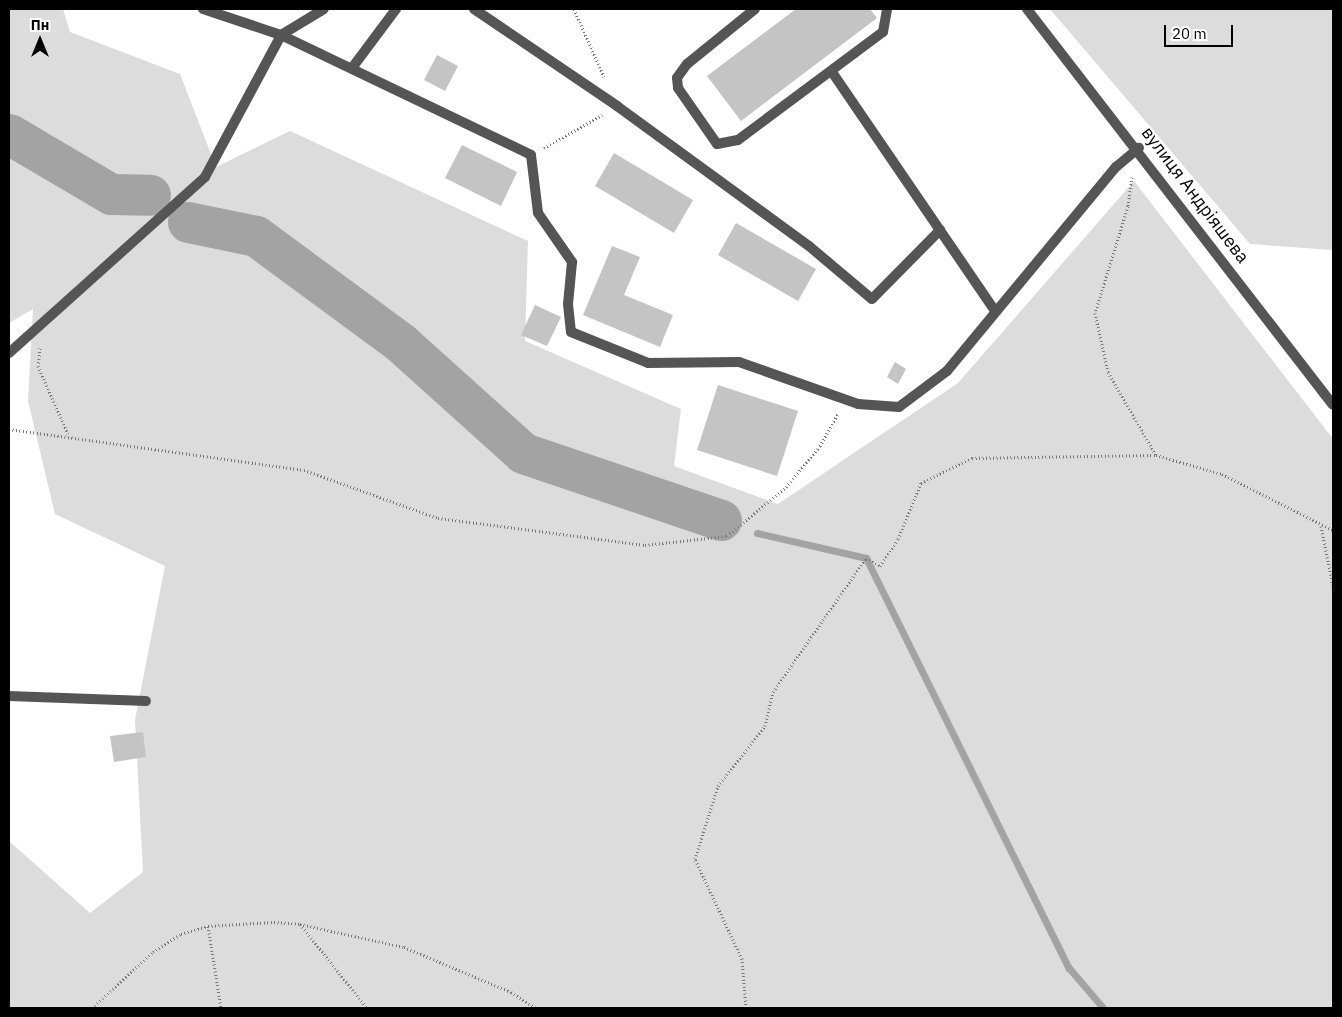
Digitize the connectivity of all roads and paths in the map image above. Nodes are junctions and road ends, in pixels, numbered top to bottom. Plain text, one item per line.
1 (203, 9) edge
2 (324, 9) edge
3 (396, 9) edge
4 (474, 9) edge
5 (754, 9) edge
6 (887, 9) edge
7 (1027, 9) edge
8 (281, 35) junction
9 (352, 68) junction
10 (832, 72) junction
11 (1139, 148) junction
12 (1122, 162) junction
13 (940, 230) junction
14 (995, 311) junction
15 (42, 325) junction
16 (9, 353) edge
17 (846, 400) junction
18 (1333, 405) edge
19 (9, 429) edge
20 (68, 434) junction
21 (1156, 455) junction
22 (1321, 525) junction
23 (1333, 530) edge
24 (1333, 586) edge
25 (9, 696) edge
26 (146, 701) dead end
27 (300, 924) junction
28 (208, 926) junction
29 (92, 1008) edge
30 (221, 1008) edge
31 (368, 1008) edge
32 (536, 1008) edge
33 (746, 1008) edge

1 - 8 street
2 - 8 street
3 - 9 street
4 - 13 street
5 - 10 street
6 - 10 street
7 - 11 street, вулиця Андріяшева
8 - 9 street
8 - 15 street
9 - 17 street
10 - 13 street
11 - 12 street
11 - 18 street, вулиця Андріяшева
12 - 14 street
12 - 21 path
13 - 14 street
14 - 17 street
15 - 16 street
15 - 20 path
17 - 20 path
19 - 20 path
21 - 22 path
21 - 33 path
22 - 23 path
22 - 24 path
25 - 26 street
27 - 28 path
27 - 31 path
27 - 32 path
28 - 29 path
28 - 30 path

